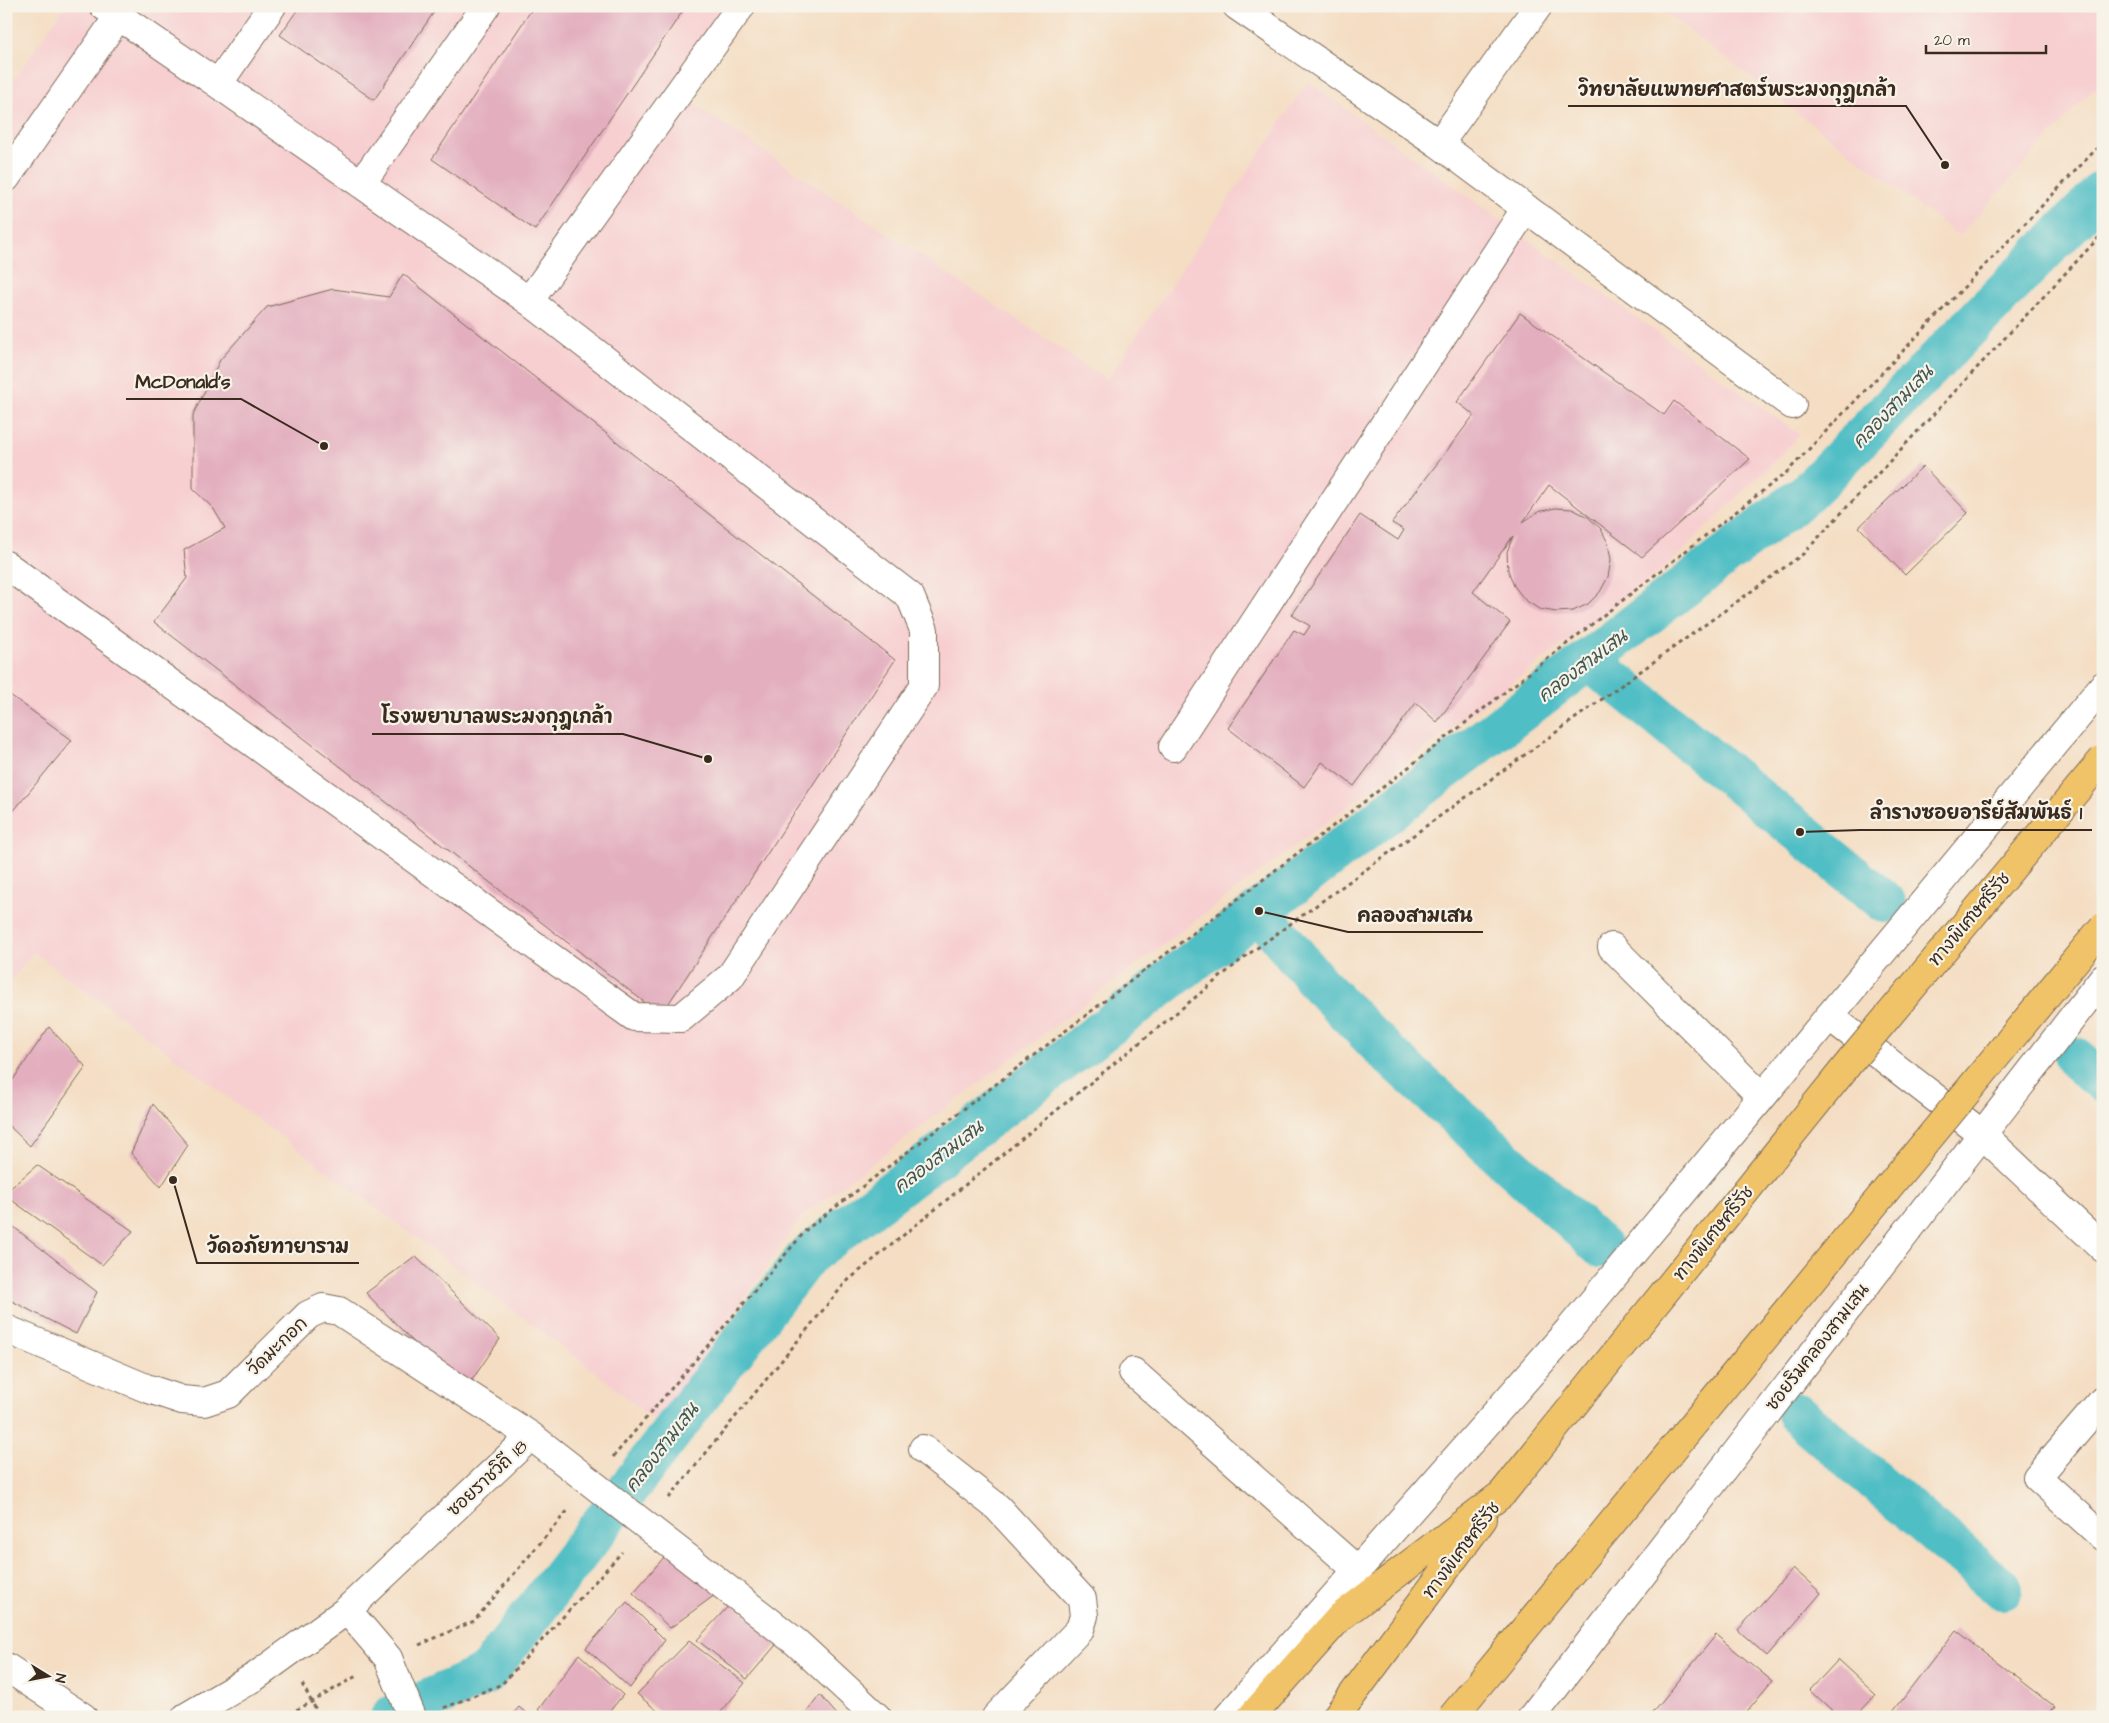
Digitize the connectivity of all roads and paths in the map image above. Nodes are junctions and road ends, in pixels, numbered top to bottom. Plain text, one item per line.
1 (272, 6) edge
2 (486, 6) edge
3 (741, 6) edge
4 (1237, 6) edge
5 (1538, 6) edge
6 (111, 12) edge
7 (218, 84) junction
8 (2103, 142) edge
9 (1439, 144) junction
10 (6, 178) edge
11 (361, 184) junction
12 (1526, 208) junction
13 (2103, 233) edge
14 (528, 302) junction
15 (1792, 405) dead end
16 (6, 565) edge
17 (2103, 686) edge
18 (1172, 747) dead end
19 (2103, 759) edge
20 (2103, 927) edge
21 (1612, 947) dead end
22 (2103, 978) edge
23 (1829, 1016) junction
24 (1762, 1097) junction
25 (1982, 1134) junction
26 (2103, 1248) edge
27 (6, 1329) edge
28 (1133, 1372) dead end
29 (2103, 1400) edge
30 (531, 1436) junction
31 (625, 1442) dead end
32 (923, 1450) dead end
33 (683, 1481) dead end
34 (583, 1492) junction
35 (1502, 1494) junction
36 (2103, 1537) edge
37 (627, 1547) dead end
38 (1357, 1570) junction
39 (347, 1610) junction
40 (413, 1648) dead end
41 (388, 1658) junction
42 (6, 1667) edge
43 (312, 1702) junction
44 (440, 1710) dead end
45 (83, 1717) edge
46 (186, 1717) edge
47 (282, 1717) edge
48 (320, 1717) edge
49 (412, 1717) edge
50 (877, 1717) edge
51 (996, 1717) edge
52 (1228, 1717) edge
53 (1251, 1717) edge
54 (1336, 1717) edge
55 (1452, 1717) edge
56 (1532, 1717) edge

1 - 7 street
2 - 11 street
3 - 14 street
4 - 9 street
5 - 9 street
6 - 7 street
6 - 10 street
7 - 11 street
8 - 31 path
9 - 12 street
11 - 14 street
12 - 15 street
12 - 18 street
13 - 33 path
14 - 16 street
17 - 23 street
19 - 35 highway, ทางพิเศษศรีรัช, bridge
20 - 55 highway, bridge
21 - 24 street
22 - 25 street, ซอยริมคลองสามเสน
23 - 24 street
23 - 25 street
24 - 38 street
25 - 26 street
25 - 56 street, ซอยริมคลองสามเสน
27 - 30 street, วัดมะกอก
28 - 38 street
29 - 36 street
30 - 34 street, ซอยราชวิถี 18
30 - 39 street, ซอยราชวิถี 18
32 - 51 street
34 - 40 path
34 - 50 street, ซอยราชวิถี 18
35 - 53 highway
35 - 54 highway, ทางพิเศษศรีรัช
37 - 44 path
38 - 52 street
39 - 41 street
39 - 46 street, ซอยราชวิถี 18
41 - 43 path
41 - 49 street
42 - 45 street
43 - 47 path
43 - 48 path

